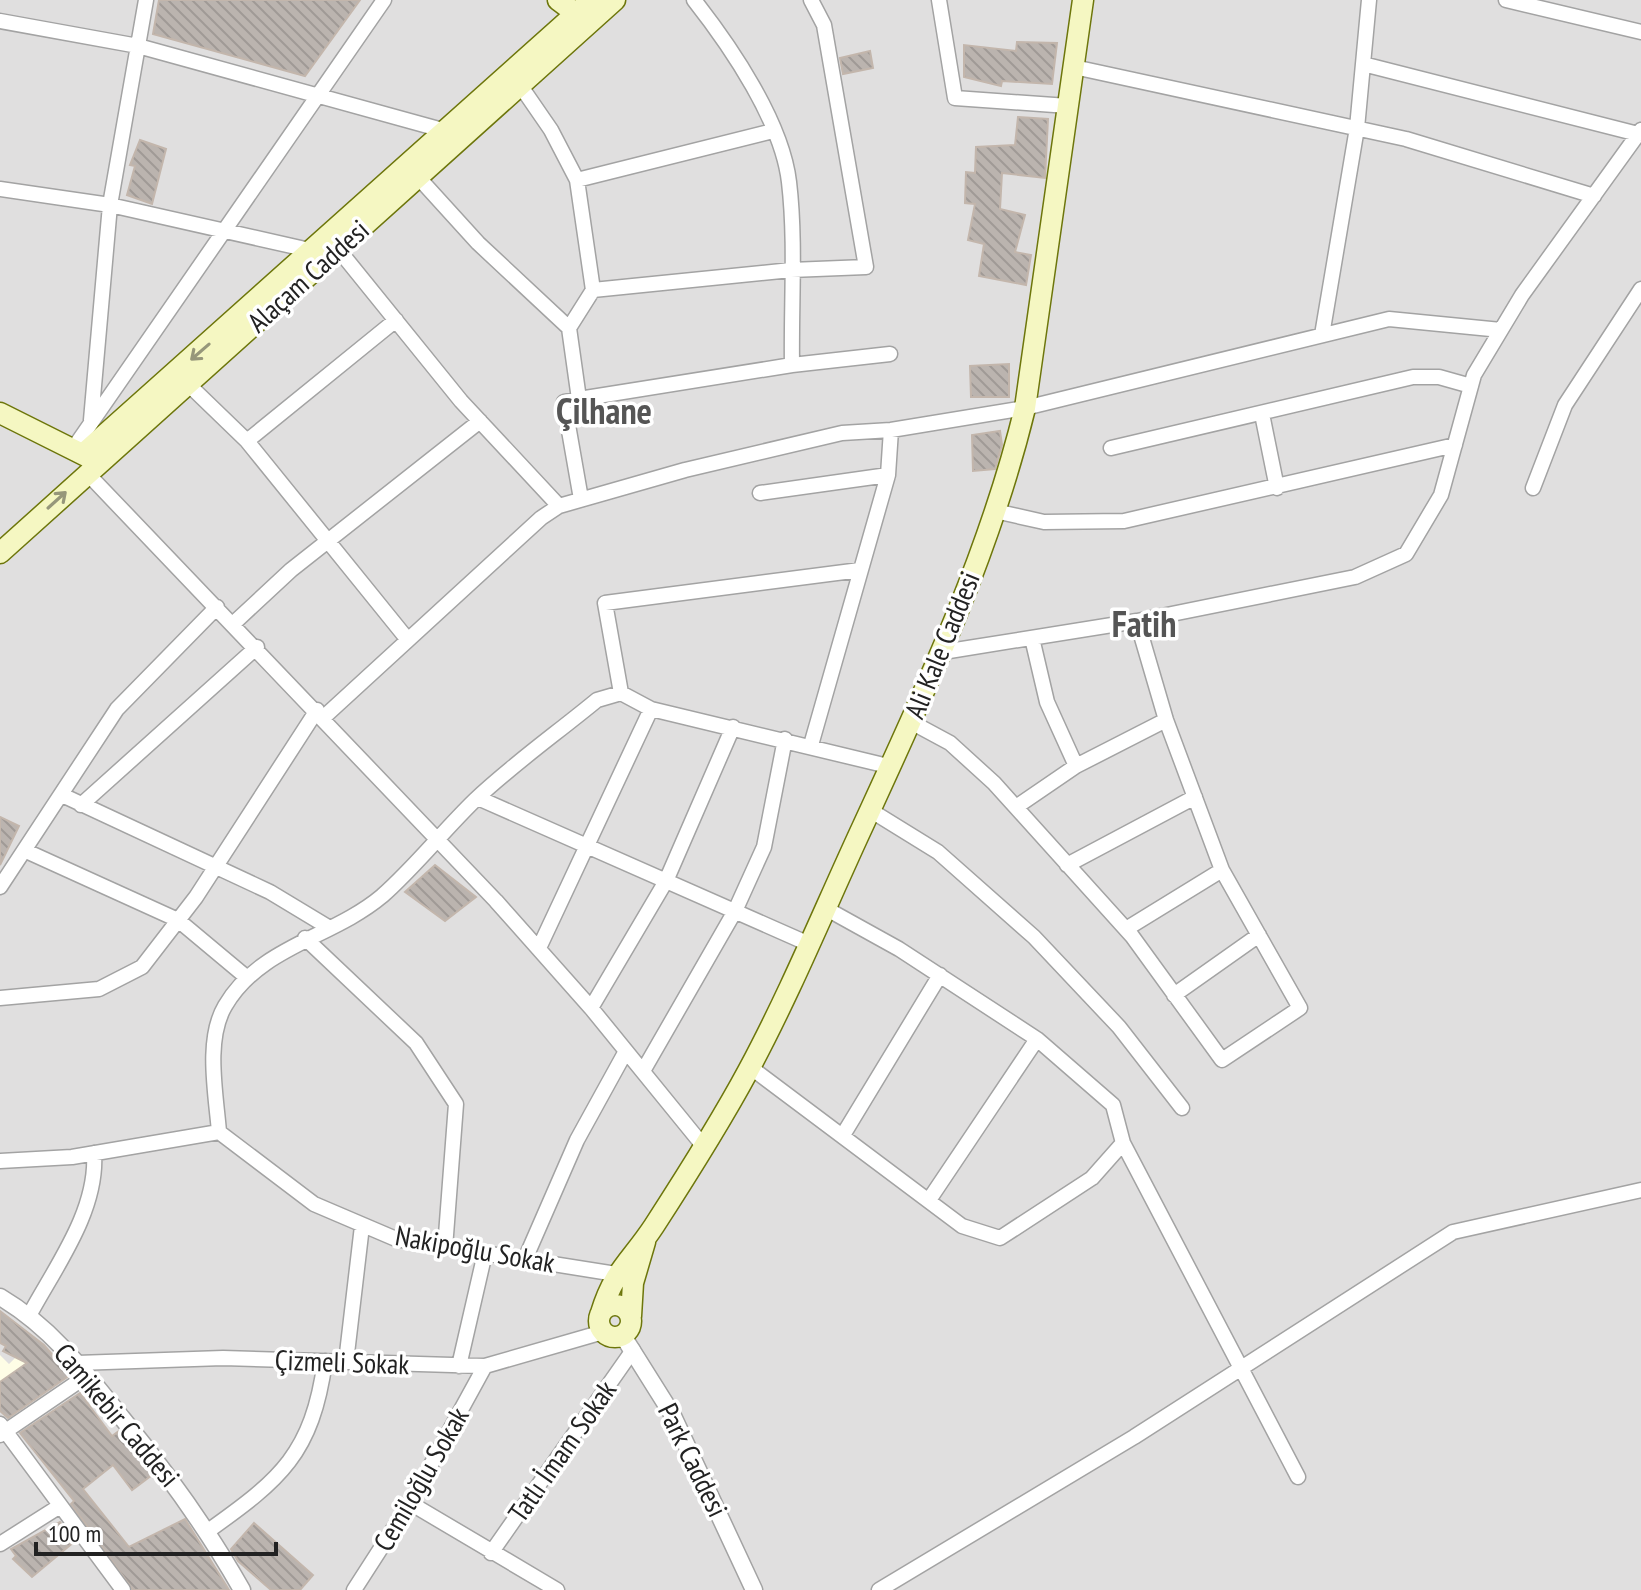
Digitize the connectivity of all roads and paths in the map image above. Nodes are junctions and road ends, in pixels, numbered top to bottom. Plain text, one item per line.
1 (146, 0) edge
2 (384, 0) edge
3 (558, 0) edge
4 (615, 0) edge
5 (694, 0) edge
6 (811, 0) edge
7 (939, 0) edge
8 (1083, 0) edge
9 (1369, 0) edge
10 (1506, 0) edge
11 (585, 12) edge
12 (0, 21) edge
13 (1641, 32) edge
14 (138, 46) junction
15 (1363, 64) junction
16 (1074, 67) junction
17 (520, 85) junction
18 (316, 93) junction
19 (1068, 106) junction
20 (1357, 128) junction
21 (446, 131) junction
22 (773, 131) junction
23 (1640, 132) edge
24 (418, 177) junction
25 (577, 180) junction
26 (0, 189) edge
27 (1594, 196) junction
28 (110, 205) junction
29 (223, 230) junction
30 (338, 249) junction
31 (314, 251) junction
32 (791, 270) junction
33 (1641, 289) edge
34 (593, 290) junction
35 (396, 320) junction
36 (569, 328) junction
37 (1501, 330) junction
38 (1322, 335) junction
39 (890, 354) dead end
40 (792, 365) junction
41 (188, 384) junction
42 (1471, 386) junction
43 (579, 399) junction
44 (1025, 408) junction
45 (0, 413) edge
46 (1262, 414) junction
47 (480, 421) junction
48 (90, 424) junction
49 (891, 430) junction
50 (247, 441) junction
51 (1455, 445) junction
52 (1111, 448) dead end
53 (86, 460) junction
54 (888, 475) junction
55 (1277, 488) junction
56 (1533, 488) dead end
57 (760, 493) dead end
58 (581, 499) junction
59 (559, 506) junction
60 (995, 511) junction
61 (329, 540) junction
62 (0, 553) edge
63 (860, 570) junction
64 (217, 607) junction
65 (1137, 621) junction
66 (234, 623) junction
67 (1032, 638) junction
68 (408, 640) junction
69 (257, 647) junction
70 (943, 652) junction
71 (621, 693) junction
72 (651, 709) junction
73 (321, 713) junction
74 (1166, 720) junction
75 (911, 722) junction
76 (733, 727) junction
77 (785, 739) junction
78 (811, 745) junction
79 (1076, 766) junction
80 (892, 767) junction
81 (62, 795) junction
82 (1195, 797) junction
83 (478, 798) junction
84 (81, 805) junction
85 (1016, 807) junction
86 (870, 810) junction
87 (437, 838) junction
88 (588, 847) junction
89 (26, 851) junction
90 (1067, 865) junction
91 (214, 869) junction
92 (1222, 870) junction
93 (3, 880) edge
94 (666, 881) junction
95 (825, 908) junction
96 (735, 911) junction
97 (178, 920) junction
98 (328, 927) junction
99 (1126, 929) junction
100 (1259, 935) junction
101 (305, 938) junction
102 (809, 944) junction
103 (539, 948) junction
104 (940, 975) junction
105 (245, 976) junction
106 (1174, 995) junction
107 (0, 998) edge
108 (591, 1008) junction
109 (1037, 1039) junction
110 (626, 1051) junction
111 (750, 1067) junction
112 (643, 1071) junction
113 (1182, 1108) dead end
114 (219, 1132) junction
115 (843, 1135) junction
116 (1123, 1143) junction
117 (705, 1148) junction
118 (94, 1153) junction
119 (0, 1161) edge
120 (1641, 1190) edge
121 (929, 1200) junction
122 (362, 1226) junction
123 (646, 1238) junction
124 (445, 1248) junction
125 (485, 1253) junction
126 (526, 1257) junction
127 (616, 1274) junction
128 (0, 1297) edge
129 (30, 1314) junction
130 (618, 1329) junction
131 (325, 1361) junction
132 (346, 1362) junction
133 (459, 1366) junction
134 (485, 1366) junction
135 (1242, 1368) junction
136 (83, 1369) junction
137 (2, 1430) edge
138 (1298, 1477) dead end
139 (410, 1503) junction
140 (60, 1506) junction
141 (208, 1531) junction
142 (0, 1544) edge
143 (491, 1553) junction
144 (123, 1590) edge
145 (242, 1590) edge
146 (354, 1590) edge
147 (557, 1590) edge
148 (754, 1590) edge
149 (879, 1590) edge

1 - 14 street
2 - 18 street
3 - 11 main road
4 - 11 main road, Alaçam Caddesi
5 - 22 street
6 - 32 street
7 - 19 street
8 - 16 main road, Ali Kale Caddesi
9 - 15 street
10 - 13 street
11 - 17 main road, Alaçam Caddesi
11 - 21 main road, Alaçam Caddesi
12 - 14 street
14 - 18 street
14 - 28 street
15 - 20 street
15 - 23 street
16 - 19 main road, Ali Kale Caddesi
16 - 20 street
17 - 24 main road, Alaçam Caddesi
17 - 25 street
18 - 21 street
18 - 29 street
19 - 44 main road, Ali Kale Caddesi
20 - 27 street
20 - 38 street
21 - 31 main road, Alaçam Caddesi
22 - 25 street
22 - 32 street
23 - 27 street
24 - 30 main road, Alaçam Caddesi
24 - 36 street
25 - 34 street
26 - 28 street
27 - 37 street
28 - 29 street
28 - 48 street
29 - 31 street
29 - 48 street
30 - 35 street
30 - 41 main road, Alaçam Caddesi
31 -> 53 main road, Alaçam Caddesi
32 - 34 street
32 - 40 street
33 - 56 street
34 - 36 street
35 - 47 street
35 - 50 street
36 - 43 street
37 - 38 street
37 - 42 street
38 - 44 street
39 - 40 street
40 - 43 street
41 - 50 street
41 - 53 main road, Alaçam Caddesi
42 - 46 street
42 - 51 street
43 - 58 street
44 - 49 street
44 - 60 main road, Ali Kale Caddesi
45 - 53 main road
46 - 52 street
46 - 55 street
47 - 59 street
47 - 61 street
48 - 53 street
49 - 54 street
49 - 58 street
50 - 61 street
51 - 55 street
51 - 65 street
62 -> 53 main road, Alaçam Caddesi
53 - 64 street
54 - 57 street
54 - 63 street
55 - 60 street
58 - 59 street
59 - 68 street
60 - 70 main road, Ali Kale Caddesi
61 - 66 street
61 - 68 street
63 - 71 street
63 - 78 street
64 - 66 street
64 - 81 street
65 - 67 street
65 - 74 street
66 - 69 street
67 - 70 street
67 - 79 street
68 - 73 street
69 - 73 street
69 - 84 street
70 - 75 main road, Ali Kale Caddesi
71 - 72 street
71 - 83 street
72 - 76 street
72 - 88 street
73 - 87 street
73 - 91 street
74 - 79 street
74 - 82 street
75 - 80 main road, Ali Kale Caddesi
75 - 85 street
76 - 77 street
76 - 94 street
77 - 78 street
77 - 96 street
78 - 80 street
79 - 85 street
80 - 86 main road, Ali Kale Caddesi
81 - 84 street
81 - 89 street
82 - 90 street
82 - 92 street
83 - 87 street
83 - 88 street
84 - 91 street
85 - 90 street
86 - 95 main road, Ali Kale Caddesi
86 - 113 street
87 - 98 street
87 - 103 street
88 - 94 street
88 - 103 street
89 - 93 street
89 - 97 street
90 - 99 street
91 - 97 street
91 - 98 street
92 - 99 street
92 - 100 street
94 - 96 street
94 - 108 street
95 - 102 main road, Ali Kale Caddesi
95 - 104 street
96 - 102 street
96 - 112 street
97 - 105 street
97 - 107 street
98 - 101 street
99 - 106 street
100 - 106 street
100 - 106 street
101 - 105 street
101 - 124 street
102 - 111 main road, Ali Kale Caddesi
103 - 108 street
104 - 109 street
104 - 115 street
105 - 114 street
108 - 110 street
109 - 116 street
109 - 121 street
110 - 112 street
110 - 126 street
111 - 115 street
111 - 117 main road, Ali Kale Caddesi
112 - 117 street
114 - 118 street
114 - 122 street, Nakipoğlu Sokak
115 - 121 street
116 - 121 street
116 - 135 street
117 - 123 main road, Ali Kale Caddesi
118 - 119 street
118 - 129 street
120 - 135 street
122 - 124 street, Nakipoğlu Sokak
122 - 132 street
123 - 127 main road, Ali Kale Caddesi
123 - 130 main road, Ali Kale Caddesi
124 - 125 street, Nakipoğlu Sokak
125 - 126 street, Nakipoğlu Sokak
125 - 133 street
126 - 127 street, Nakipoğlu Sokak
127 - 130 main road, Ali Kale Caddesi
128 - 129 street, Camikebir Caddesi
129 - 136 street, Camikebir Caddesi
130 - 134 street, Çizmeli Sokak
130 - 143 street, Tatlı İmam Sokak
130 - 148 street, Park Caddesi
131 - 132 street, Çizmeli Sokak
131 - 136 street, Çizmeli Sokak
131 - 141 street
132 - 133 street, Çizmeli Sokak
133 - 134 street, Çizmeli Sokak
134 - 139 street, Cemiloğlu Sokak
135 - 138 street
135 - 149 street
136 - 137 street
136 - 141 street, Camikebir Caddesi
137 - 140 street
139 - 143 street
139 - 146 street, Cemiloğlu Sokak
140 - 142 street
140 - 144 street
141 - 145 street, Camikebir Caddesi
143 - 147 street

